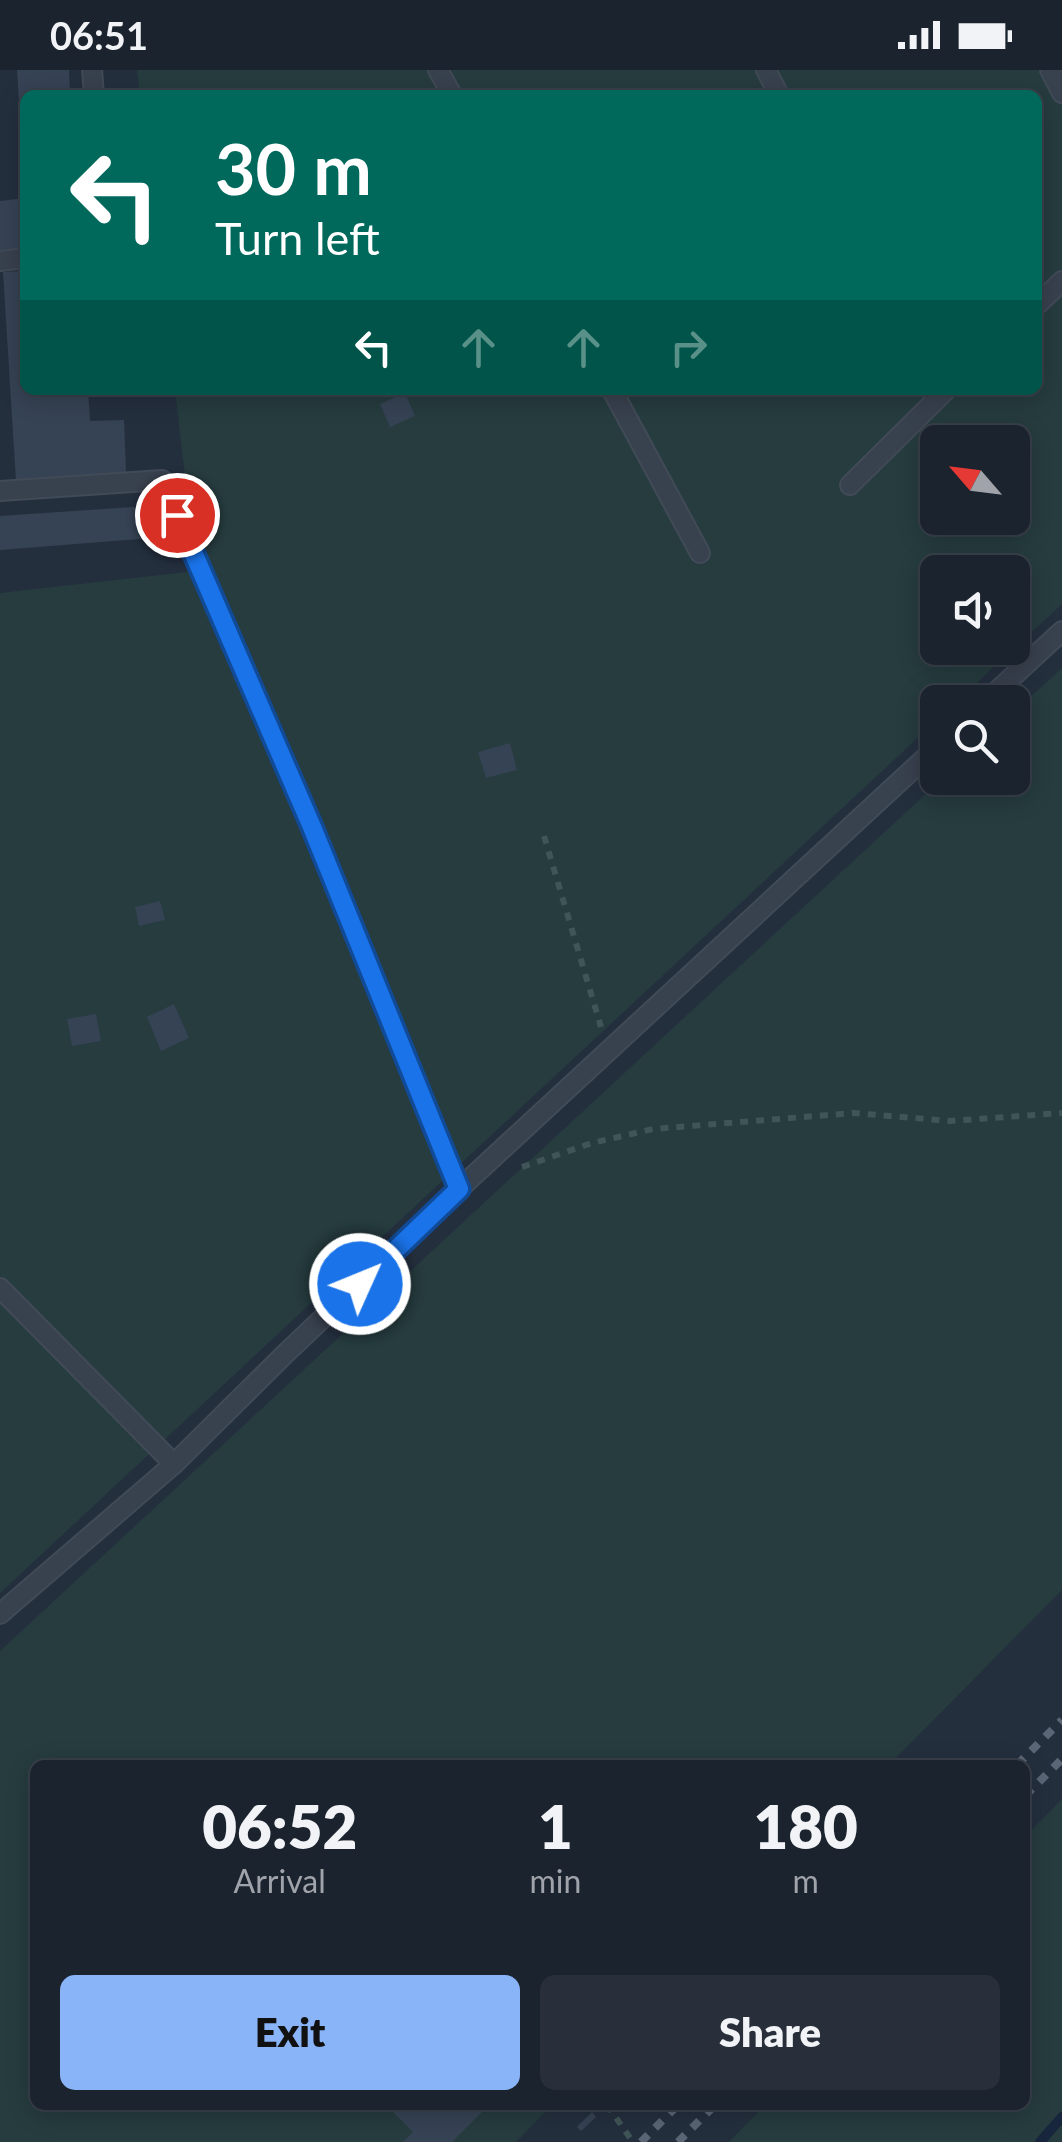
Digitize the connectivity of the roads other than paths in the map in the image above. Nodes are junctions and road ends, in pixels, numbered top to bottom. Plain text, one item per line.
1 (1050, 70) edge
2 (1062, 92) edge
3 (1062, 281) edge
4 (1042, 300) edge
5 (615, 395) edge
6 (939, 395) edge
7 (850, 484) dead end
8 (0, 491) edge
9 (700, 553) dead end
10 (1062, 630) edge
11 (1002, 685) edge
12 (920, 763) edge
13 (459, 1189) junction
14 (0, 1288) edge
15 (174, 1464) junction
16 (0, 1614) edge

1 - 2 lane
3 - 4 lane
5 - 9 lane
6 - 7 lane
8 - 13 lane
10 - 11 lane
12 - 13 lane
13 - 15 lane
14 - 15 lane
15 - 16 lane

